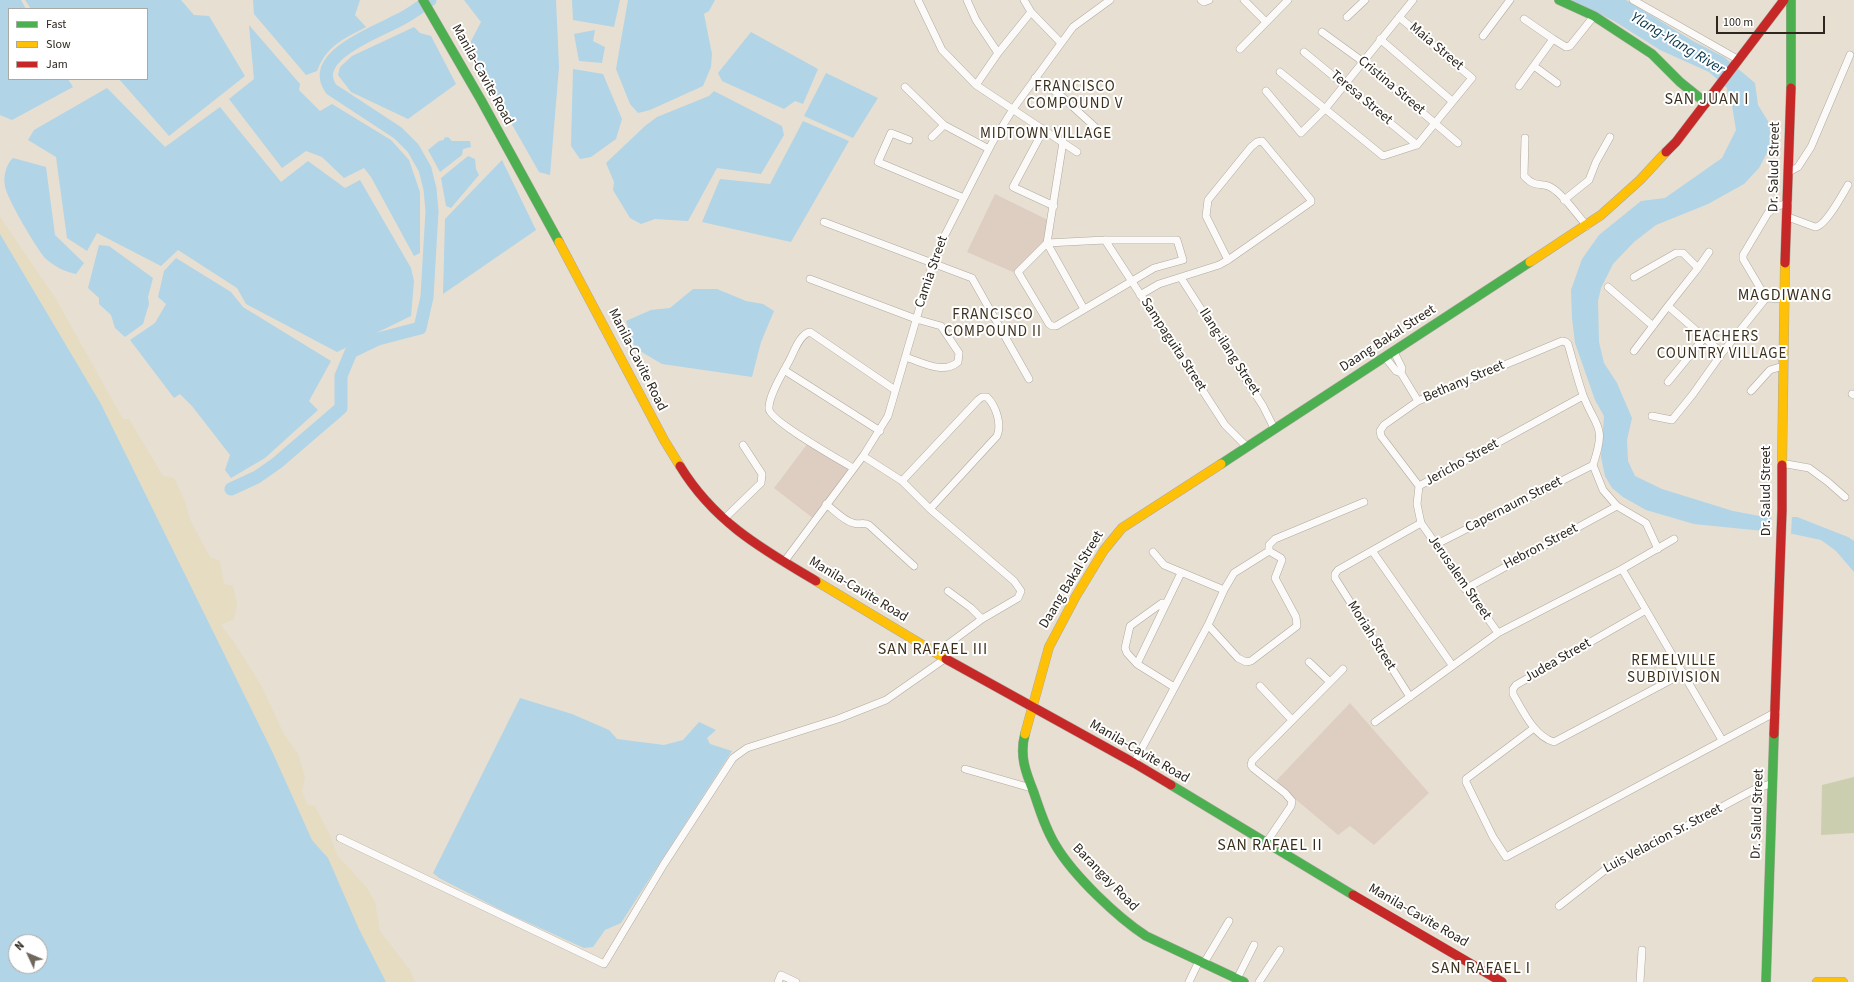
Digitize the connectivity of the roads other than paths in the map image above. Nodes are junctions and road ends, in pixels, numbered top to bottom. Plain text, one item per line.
1 (423, 0) edge
2 (918, 0) edge
3 (967, 0) edge
4 (1024, 0) edge
5 (1110, 0) edge
6 (1244, 0) edge
7 (1288, 0) edge
8 (1364, 0) edge
9 (1413, 0) edge
10 (1510, 0) edge
11 (1559, 0) edge
12 (1632, 0) edge
13 (1784, 0) edge
14 (1791, 0) edge
15 (1031, 12) junction
16 (1594, 16) junction
17 (1347, 17) dead end
18 (1399, 17) junction
19 (1524, 19) dead end
20 (1266, 22) junction
21 (1322, 32) dead end
22 (1483, 36) dead end
23 (1380, 39) junction
24 (1553, 40) junction
25 (1060, 43) junction
26 (1240, 50) dead end
27 (1304, 52) dead end
28 (998, 53) junction
29 (1850, 54) dead end
30 (1362, 61) junction
31 (1738, 61) junction
32 (1534, 66) junction
33 (1280, 72) dead end
34 (1035, 78) junction
35 (1557, 83) dead end
36 (1344, 84) junction
37 (976, 85) junction
38 (1519, 86) dead end
39 (905, 87) dead end
40 (1266, 91) dead end
41 (1452, 101) junction
42 (1706, 103) junction
43 (1013, 109) junction
44 (1325, 109) junction
45 (1434, 122) junction
46 (944, 124) junction
47 (1095, 127) dead end
48 (1044, 129) junction
49 (932, 137) dead end
50 (1610, 137) dead end
51 (1525, 138) dead end
52 (909, 140) dead end
53 (1063, 142) junction
54 (1458, 143) dead end
55 (1416, 145) junction
56 (989, 149) junction
57 (1077, 152) dead end
58 (1789, 172) junction
59 (1848, 186) dead end
60 (964, 198) junction
61 (1564, 200) junction
62 (1788, 203) junction
63 (1054, 206) junction
64 (1788, 217) junction
65 (824, 222) dead end
66 (1587, 226) junction
67 (1105, 240) junction
68 (1047, 243) junction
69 (1709, 252) dead end
70 (1228, 260) junction
71 (933, 262) junction
72 (1698, 268) junction
73 (1634, 277) dead end
74 (1181, 278) junction
75 (810, 279) dead end
76 (1131, 281) junction
77 (1608, 287) dead end
78 (1140, 295) junction
79 (1766, 298) junction
80 (1785, 299) junction
81 (1668, 306) junction
82 (1084, 309) junction
83 (916, 319) junction
84 (1653, 326) junction
85 (1704, 338) junction
86 (1634, 351) dead end
87 (1394, 352) junction
88 (1722, 353) junction
89 (905, 357) junction
90 (1385, 357) junction
91 (1782, 366) junction
92 (784, 370) junction
93 (1401, 373) junction
94 (1030, 379) dead end
95 (1668, 382) dead end
96 (895, 390) junction
97 (1751, 391) dead end
98 (1584, 396) junction
99 (1418, 401) junction
100 (1652, 416) dead end
101 (1274, 428) junction
102 (880, 431) junction
103 (743, 445) dead end
104 (1246, 446) junction
105 (863, 456) junction
106 (1780, 463) junction
107 (1593, 465) junction
108 (854, 468) junction
109 (902, 480) junction
110 (1419, 486) junction
111 (1845, 497) dead end
112 (1364, 502) dead end
113 (826, 504) junction
114 (1617, 506) junction
115 (930, 509) junction
116 (724, 519) junction
117 (1421, 523) junction
118 (1674, 539) dead end
119 (1435, 545) junction
120 (1658, 549) junction
121 (1269, 551) junction
122 (1153, 552) dead end
123 (1373, 552) junction
124 (784, 562) junction
125 (914, 566) dead end
126 (1622, 569) junction
127 (1181, 573) junction
128 (1465, 588) junction
129 (1224, 590) junction
130 (948, 591) dead end
131 (1166, 604) junction
132 (1646, 610) junction
133 (982, 619) junction
134 (1208, 625) junction
135 (1498, 633) junction
136 (947, 645) tunnel mouth
137 (946, 658) junction
138 (1309, 662) dead end
139 (1137, 664) junction
140 (1452, 665) junction
141 (1343, 669) dead end
142 (1684, 673) junction
143 (1330, 682) junction
144 (1260, 686) dead end
145 (1174, 687) junction
146 (1410, 697) junction
147 (1033, 708) junction
148 (1776, 712) junction
149 (1292, 720) junction
150 (1375, 722) dead end
151 (1534, 728) junction
152 (1722, 740) junction
153 (1134, 763) junction
154 (965, 770) dead end
155 (1773, 783) junction
156 (1032, 788) junction
157 (340, 838) dead end
158 (1266, 843) junction
159 (1559, 906) dead end
160 (1229, 921) dead end
161 (1254, 945) dead end
162 (1280, 950) dead end
163 (1642, 950) dead end
164 (1201, 962) junction
165 (1240, 980) edge
166 (778, 982) edge
167 (796, 982) edge
168 (1189, 982) edge
169 (1259, 982) edge
170 (1502, 982) edge
171 (1640, 982) edge
172 (1766, 982) edge
173 (1817, 982) edge
174 (1843, 982) edge

1 - 116 main road, Manila-Cavite Road
2 - 37 street
3 - 28 street
4 - 15 street
5 - 25 street, Camia Street
6 - 20 street
7 - 20 street
8 - 17 street
9 - 18 street
10 - 22 street
11 - 16 main road
12 - 31 street
13 - 31 main road, Daang Bakal Street
14 - 58 main road, Dr. Salud Street
15 - 25 street
15 - 28 street
16 - 24 street
16 - 42 main road
18 - 23 street
18 - 41 street, Maia Street
19 - 24 street
20 - 26 street
21 - 30 street, Cristina Street
23 - 30 street
23 - 41 street
24 - 32 street
25 - 34 street, Camia Street
27 - 36 street, Teresa Street
28 - 37 street
29 - 58 street
30 - 36 street
30 - 45 street, Cristina Street
31 - 42 main road, Daang Bakal Street
32 - 35 street
32 - 38 street
33 - 44 street
34 - 43 street, Camia Street
34 - 47 street
36 - 44 street
36 - 55 street, Teresa Street
37 - 43 street
39 - 46 street
40 - 44 street
41 - 45 street
42 - 66 main road, Daang Bakal Street
43 - 48 street
43 - 56 street, Camia Street
44 - 55 street
45 - 54 street, Cristina Street
45 - 55 street
46 - 49 street
46 - 56 street
48 - 53 street
48 - 63 street
50 - 61 street
51 - 61 street
52 - 60 street
53 - 57 street
53 - 63 street
56 - 60 street, Camia Street
58 - 62 main road, Dr. Salud Street
59 - 64 street
60 - 71 street, Camia Street
61 - 66 street
62 - 64 main road, Dr. Salud Street
62 - 79 street
63 - 68 street
64 - 80 main road, Dr. Salud Street
65 - 71 street
66 - 87 main road, Daang Bakal Street
67 - 68 street
67 - 76 street, Sampaguita Street
67 - 76 street
68 - 82 street
68 - 82 street
69 - 72 street
70 - 70 street
70 - 74 street
71 - 83 street, Camia Street
71 - 94 street
72 - 73 street
72 - 81 street
74 - 78 street
74 - 101 street, Ilang-ilang Street
75 - 83 street
76 - 78 street, Sampaguita Street
76 - 82 street
77 - 84 street
78 - 104 street, Sampaguita Street
79 - 80 street
79 - 88 street
80 - 91 main road, Dr. Salud Street
81 - 84 street
81 - 85 street
83 - 89 street, Camia Street
83 - 89 street
84 - 86 street
85 - 88 street
85 - 95 street
87 - 90 main road, Daang Bakal Street
87 - 93 street
88 - 100 street
89 - 96 street, Camia Street
90 - 93 street
90 - 101 main road, Daang Bakal Street
91 - 97 street
91 - 106 main road, Dr. Salud Street
92 - 96 street
92 - 102 street
92 - 108 street
93 - 99 street
96 - 102 street, Camia Street
98 - 99 street, Bethany Street
98 - 107 street, Bethany Street
98 - 110 street, Jericho Street
99 - 110 street, Bethany Street
101 - 104 main road, Daang Bakal Street
102 - 105 street, Camia Street
103 - 116 street
104 - 147 main road, Daang Bakal Street
105 - 108 street, Camia Street
105 - 109 street
106 - 111 street
106 - 148 main road, Dr. Salud Street
107 - 114 street
107 - 119 street, Capernaum Street
108 - 113 street, Camia Street
109 - 115 street
109 - 115 street
110 - 117 street, Jericho Street
112 - 121 street
113 - 124 street, Camia Street
113 - 125 street
114 - 120 street
114 - 128 street, Hebron Street
115 - 133 street
116 - 124 main road, Manila-Cavite Road
117 - 119 street, Jerusalem Street
117 - 123 street
118 - 120 street
119 - 128 street, Jerusalem Street
120 - 126 street
121 - 129 street
121 - 134 street
122 - 127 street
123 - 140 street
123 - 146 street, Moriah Street
124 - 137 main road, Manila-Cavite Road
126 - 132 street
126 - 135 street
127 - 129 street
127 - 131 street
128 - 135 street, Jerusalem Street
129 - 134 street
130 - 133 street
131 - 139 street
131 - 139 street
132 - 142 street
132 - 151 street, Judea Street
133 - 136 street
134 - 145 street
135 - 140 street
137 - 147 main road, Manila-Cavite Road
137 - 157 street
138 - 143 street
139 - 145 street
140 - 146 street
141 - 143 street
142 - 151 street, Judea Street
142 - 152 street
143 - 149 street
144 - 149 street
145 - 153 street
146 - 150 street
147 - 153 main road, Manila-Cavite Road
147 - 156 main road, Barangay Road
148 - 152 street
148 - 155 main road, Dr. Salud Street
149 - 158 street
151 - 152 street
153 - 158 main road, Manila-Cavite Road
154 - 156 street
155 - 159 street, Luis Velacion Sr. Street
155 - 172 main road, Dr. Salud Street
156 - 164 main road, Barangay Road
158 - 170 main road, Manila-Cavite Road
160 - 164 street
161 - 165 street
162 - 169 street
163 - 171 street
164 - 165 main road, Barangay Road
164 - 168 street
166 - 167 street
173 - 174 main road

